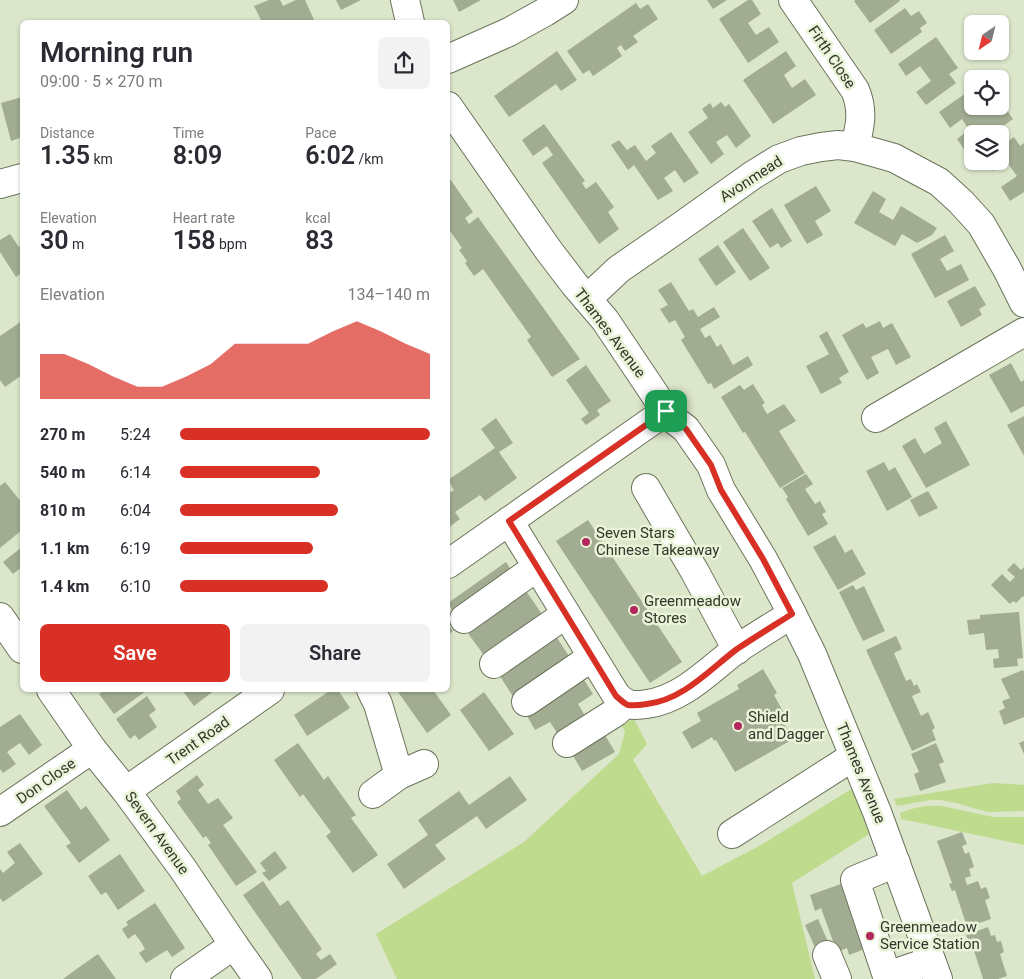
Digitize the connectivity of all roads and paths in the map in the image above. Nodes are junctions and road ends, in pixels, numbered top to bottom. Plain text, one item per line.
1 (564, 0) edge
2 (793, 0) edge
3 (450, 59) edge
4 (450, 109) edge
5 (855, 147) junction
6 (20, 179) edge
7 (0, 184) edge
8 (587, 300) junction
9 (1024, 303) edge
10 (1024, 332) edge
11 (666, 411) junction
12 (876, 418) dead end
13 (646, 488) dead end
14 (509, 521) junction
15 (450, 563) edge
16 (537, 568) junction
17 (566, 614) junction
18 (792, 614) junction
19 (0, 617) edge
20 (464, 619) dead end
21 (20, 646) edge
22 (737, 650) junction
23 (592, 657) junction
24 (494, 664) dead end
25 (52, 692) edge
26 (267, 692) edge
27 (372, 692) edge
28 (526, 702) dead end
29 (622, 702) junction
30 (567, 743) dead end
31 (92, 748) junction
32 (854, 756) junction
33 (424, 764) dead end
34 (399, 774) junction
35 (126, 791) junction
36 (373, 794) dead end
37 (0, 812) edge
38 (732, 834) dead end
39 (896, 863) junction
40 (234, 945) junction
41 (934, 970) edge
42 (883, 978) edge
43 (185, 979) edge
44 (258, 979) edge

1 - 3 street
2 - 5 street, Firth Close
4 - 8 street, Thames Avenue
5 - 8 street, Avonmead
5 - 9 street, Avonmead
6 - 7 street
8 - 11 street, Thames Avenue
10 - 12 street
11 - 14 street
11 - 18 street, Thames Avenue
13 - 22 street
14 - 15 street
14 - 16 street
16 - 17 street
16 - 20 street
17 - 23 street
17 - 24 street
18 - 22 street
18 - 32 street, Thames Avenue
19 - 21 street
22 - 29 street
23 - 28 street
23 - 29 street
25 - 31 street, Severn Avenue
26 - 35 street, Trent Road
27 - 34 street
29 - 30 street
31 - 35 street, Severn Avenue
31 - 37 street, Don Close
32 - 38 street
32 - 39 street, Thames Avenue
33 - 34 street
34 - 36 street
35 - 40 street, Severn Avenue
39 - 41 street, Thames Avenue
39 - 42 street
40 - 43 street
40 - 44 street, Severn Avenue
41 - 42 street

